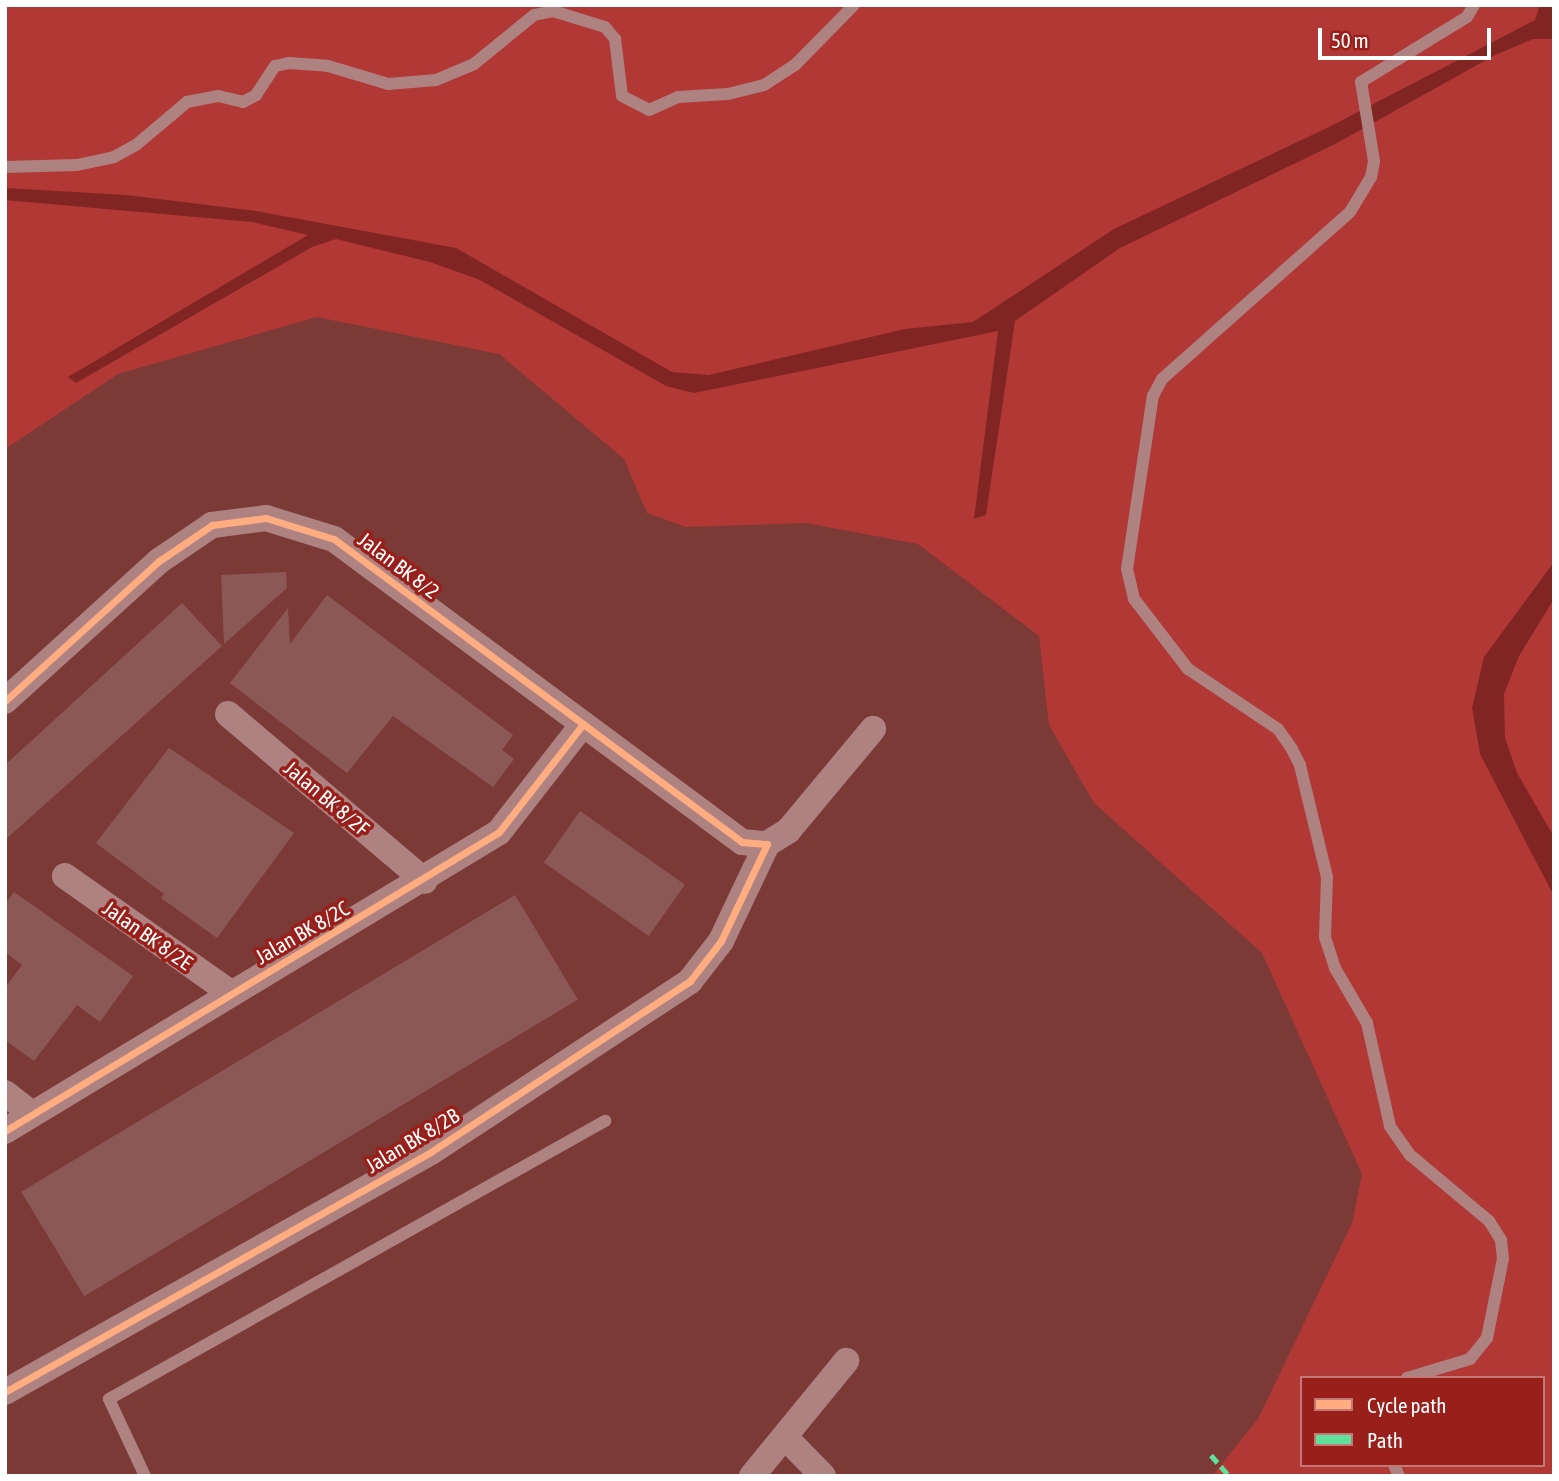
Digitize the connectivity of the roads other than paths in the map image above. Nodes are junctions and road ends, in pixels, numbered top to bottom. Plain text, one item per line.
1 (854, 5) edge
2 (1474, 5) edge
3 (5, 167) edge
4 (5, 701) edge
5 (228, 715) dead end
6 (583, 724) junction
7 (873, 729) dead end
8 (767, 844) junction
9 (65, 876) dead end
10 (425, 881) junction
11 (231, 993) junction
12 (5, 1093) edge
13 (31, 1113) junction
14 (605, 1121) dead end
15 (5, 1131) edge
16 (846, 1361) dead end
17 (1414, 1376) edge
18 (5, 1392) edge
19 (785, 1437) junction
20 (816, 1473) edge
21 (145, 1476) edge
22 (752, 1476) edge

1 - 3 lane
2 - 17 lane
4 - 6 street, Jalan BK 8/2
5 - 10 street, Jalan BK 8/2F
6 - 8 street, Jalan BK 8/2
6 - 10 street, Jalan BK 8/2C
7 - 8 street
8 - 18 street, Jalan BK 8/2B
9 - 11 street, Jalan BK 8/2E
10 - 11 street, Jalan BK 8/2C
11 - 13 street, Jalan BK 8/2C
12 - 13 street
13 - 15 street, Jalan BK 8/2C
14 - 21 lane
16 - 19 street
19 - 20 street
19 - 22 street

